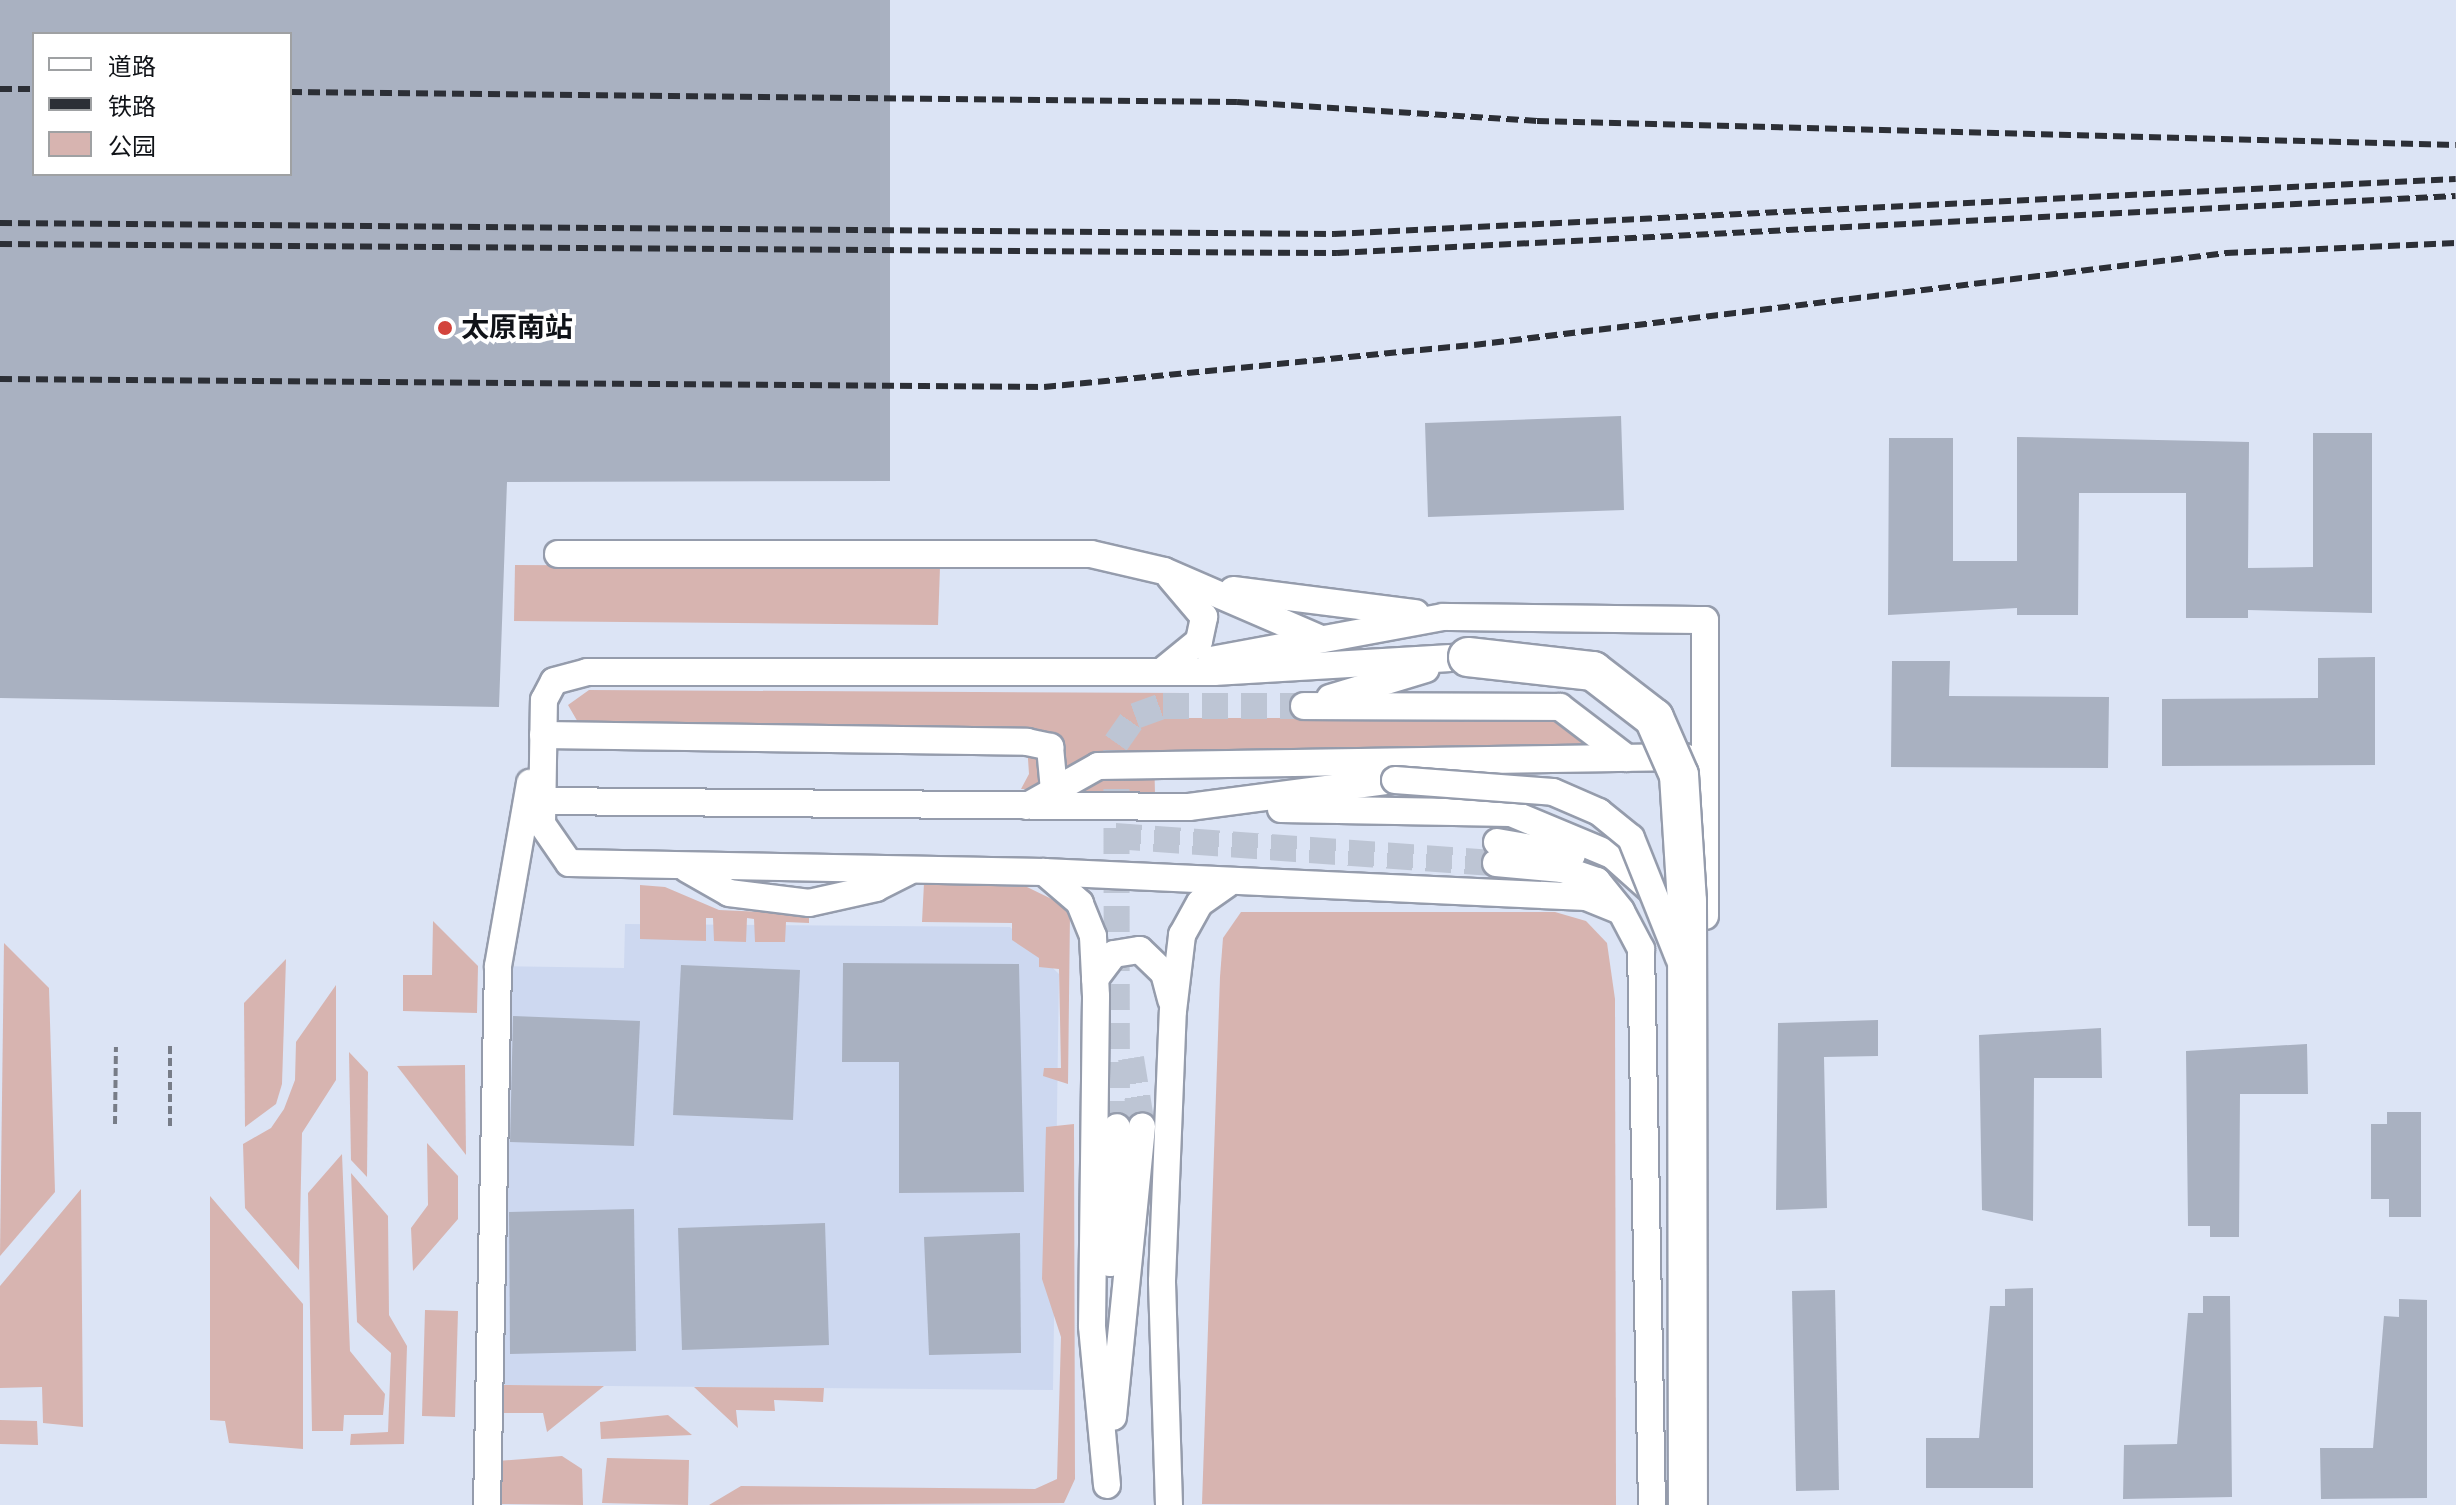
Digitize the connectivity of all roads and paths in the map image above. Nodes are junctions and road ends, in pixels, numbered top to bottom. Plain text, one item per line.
1 (558, 554) dead end
2 (1164, 571) junction
3 (1206, 587) junction
4 (1443, 617) junction
5 (1314, 636) junction
6 (1468, 657) junction
7 (1373, 663) junction
8 (1161, 672) junction
9 (544, 700) junction
10 (543, 735) junction
11 (1705, 757) junction
12 (1627, 758) junction
13 (1148, 765) junction
14 (1395, 780) junction
15 (1054, 790) junction
16 (542, 801) junction
17 (1027, 806) junction
18 (1189, 807) junction
19 (1497, 852) tunnel mouth
20 (1044, 872) junction
21 (1227, 884) junction
22 (1618, 904) junction
23 (1705, 938) junction
24 (1095, 979) junction
25 (1687, 984) junction
26 (1173, 1011) junction
27 (170, 1046) dead end
28 (116, 1047) dead end
29 (115, 1124) dead end
30 (170, 1126) dead end
31 (1130, 1126) tunnel mouth
32 (1106, 1495) edge
33 (487, 1505) edge
34 (1169, 1505) edge
35 (1652, 1505) edge
36 (1688, 1505) edge
37 (1706, 1505) edge

1 - 2 lane
2 - 3 lane
2 - 8 lane
3 - 4 lane
3 - 5 lane
4 - 5 lane
4 - 11 lane
5 - 7 lane
5 - 8 lane
6 - 7 lane
6 - 12 lane
6 - 25 highway, bridge
7 - 8 lane
8 - 9 lane
9 - 10 lane
9 - 33 lane
10 - 15 lane
10 - 16 lane
11 - 12 lane
11 - 23 lane
12 - 13 lane
13 - 14 lane
13 - 15 lane
14 - 18 lane
14 - 25 lane, bridge
15 - 17 lane
16 - 17 lane
16 - 20 lane
17 - 18 lane
18 - 23 lane
19 - 22 lane
20 - 21 lane
20 - 24 lane
21 - 22 lane
21 - 26 lane
22 - 35 lane
23 - 37 lane
24 - 26 lane
24 - 32 lane
25 - 36 highway, bridge
26 - 34 lane
27 - 30 path
28 - 29 path
31 - 32 lane

